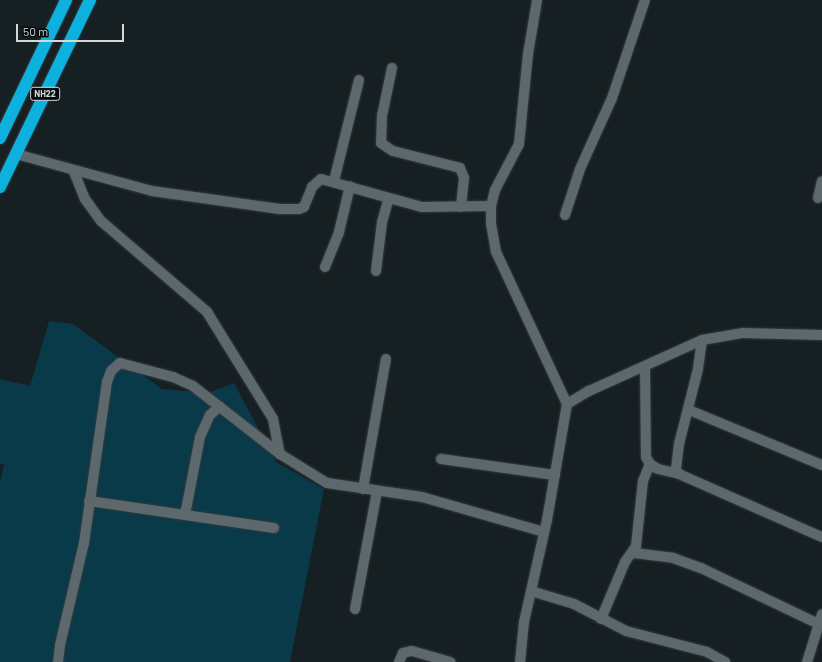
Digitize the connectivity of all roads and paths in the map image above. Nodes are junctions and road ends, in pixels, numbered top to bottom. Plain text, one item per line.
1 (66, 0) edge
2 (90, 0) edge
3 (537, 0) edge
4 (644, 0) edge
5 (392, 68) dead end
6 (359, 80) dead end
7 (0, 138) edge
8 (16, 154) junction
9 (74, 172) junction
10 (334, 181) junction
11 (822, 181) edge
12 (350, 186) junction
13 (0, 187) edge
14 (388, 198) junction
15 (818, 198) dead end
16 (491, 206) junction
17 (461, 207) junction
18 (565, 215) dead end
19 (325, 267) dead end
20 (376, 272) dead end
21 (822, 335) edge
22 (702, 340) junction
23 (386, 359) dead end
24 (645, 366) junction
25 (567, 404) junction
26 (220, 406) junction
27 (689, 410) junction
28 (280, 454) junction
29 (441, 459) dead end
30 (650, 464) junction
31 (822, 466) edge
32 (679, 474) junction
33 (555, 475) junction
34 (363, 489) junction
35 (377, 490) junction
36 (89, 501) junction
37 (185, 515) junction
38 (274, 528) dead end
39 (544, 532) junction
40 (822, 537) edge
41 (634, 553) junction
42 (531, 590) junction
43 (355, 609) dead end
44 (820, 618) edge
45 (601, 619) junction
46 (58, 662) edge
47 (399, 662) edge
48 (450, 662) edge
49 (520, 662) edge
50 (725, 662) edge
51 (807, 662) edge

1 - 7 highway, NH22
2 - 8 highway, NH22
3 - 16 street
4 - 18 street
5 - 17 street
6 - 10 street
8 - 9 street
8 - 13 highway, NH22
9 - 10 street
9 - 28 street
10 - 12 street
11 - 15 street
12 - 14 street
12 - 19 street
14 - 17 street
14 - 20 street
16 - 17 street
16 - 25 street
21 - 22 street
22 - 24 street
22 - 27 street
23 - 34 street
24 - 25 street
24 - 30 street
25 - 33 street
26 - 28 street
26 - 36 street
26 - 37 street
27 - 31 street
27 - 32 street
28 - 34 street
29 - 33 street
30 - 32 street
30 - 41 street
32 - 40 street
33 - 39 street
34 - 35 street
35 - 39 street
35 - 43 street
36 - 37 street
36 - 46 street
37 - 38 street
39 - 42 street
41 - 44 street
41 - 45 street
42 - 45 street
42 - 49 street
44 - 51 street
45 - 50 street
47 - 48 street

